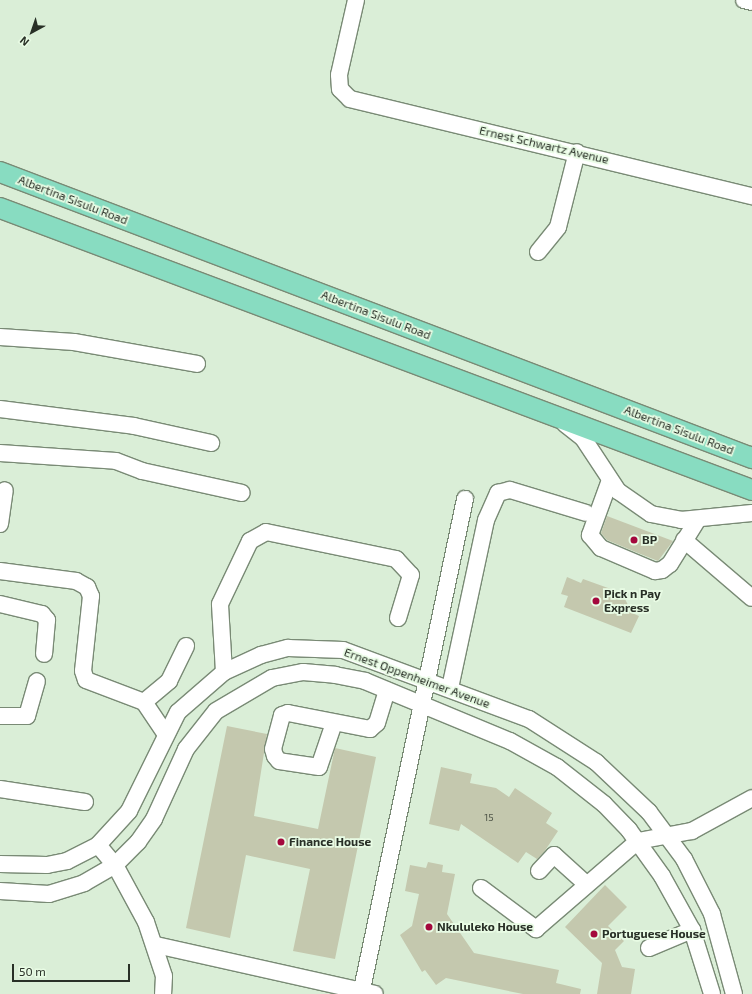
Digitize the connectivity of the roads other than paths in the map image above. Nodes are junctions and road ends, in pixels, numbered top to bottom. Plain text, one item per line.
1 (356, 0) edge
2 (744, 0) edge
3 (752, 2) edge
4 (577, 152) junction
5 (0, 172) edge
6 (752, 196) edge
7 (4, 210) edge
8 (538, 252) dead end
9 (0, 336) edge
10 (196, 364) dead end
11 (0, 409) edge
12 (555, 416) junction
13 (211, 442) dead end
14 (0, 453) edge
15 (752, 458) edge
16 (610, 480) junction
17 (5, 490) dead end
18 (752, 490) edge
19 (242, 493) dead end
20 (465, 498) dead end
21 (586, 513) dead end
22 (752, 513) edge
23 (698, 519) junction
24 (0, 524) edge
25 (684, 540) junction
26 (0, 571) edge
27 (752, 598) edge
28 (0, 604) edge
29 (398, 618) dead end
30 (186, 646) dead end
31 (44, 654) dead end
32 (224, 672) junction
33 (428, 679) junction
34 (37, 680) dead end
35 (450, 688) junction
36 (388, 690) junction
37 (469, 696) junction
38 (144, 702) junction
39 (422, 704) junction
40 (0, 716) edge
41 (461, 718) junction
42 (334, 723) dead end
43 (165, 733) junction
44 (0, 789) edge
45 (752, 798) edge
46 (85, 802) dead end
47 (670, 837) junction
48 (638, 841) junction
49 (98, 845) junction
50 (0, 864) edge
51 (115, 865) junction
52 (539, 871) dead end
53 (585, 883) junction
54 (481, 888) dead end
55 (0, 891) edge
56 (692, 930) junction
57 (156, 945) junction
58 (649, 948) dead end
59 (366, 993) edge
60 (164, 994) edge
61 (712, 994) edge
62 (734, 994) edge

1 - 4 street, Ernest Schwartz Avenue
2 - 3 street
4 - 6 street, Ernest Schwartz Avenue
4 - 8 street
5 - 15 main road, Albertina Sisulu Road
7 - 12 main road
9 - 10 street
11 - 13 street
12 - 16 street
12 - 18 main road
14 - 19 street
16 - 23 street
16 - 25 street
17 - 24 street
20 - 33 street
21 - 35 street
22 - 23 street
23 - 25 street
25 - 27 street
26 - 38 street
28 - 31 street
29 - 32 street
30 - 38 street
32 - 33 street, Ernest Oppenheimer Avenue
32 - 43 street, Ernest Oppenheimer Avenue
33 - 35 street, Ernest Oppenheimer Avenue
33 - 39 street
34 - 40 street
35 - 37 street, Ernest Oppenheimer Avenue
36 - 39 street, Ernest Oppenheimer Avenue
36 - 42 street
36 - 51 street, Ernest Oppenheimer Avenue
37 - 41 street
37 - 47 street, Ernest Oppenheimer Avenue
38 - 43 street
39 - 41 street, Ernest Oppenheimer Avenue
39 - 59 street
41 - 48 street, Ernest Oppenheimer Avenue
43 - 49 street, Ernest Oppenheimer Avenue
44 - 46 street
45 - 47 street
47 - 48 street
47 - 62 street, Ernest Oppenheimer Avenue
48 - 53 street
48 - 56 street, Ernest Oppenheimer Avenue
49 - 50 street, Ernest Oppenheimer Avenue
49 - 51 street
51 - 55 street, Ernest Oppenheimer Avenue
51 - 57 street
52 - 53 street
53 - 54 street
56 - 58 street
56 - 61 street, Ernest Oppenheimer Avenue
57 - 59 street
57 - 60 street

